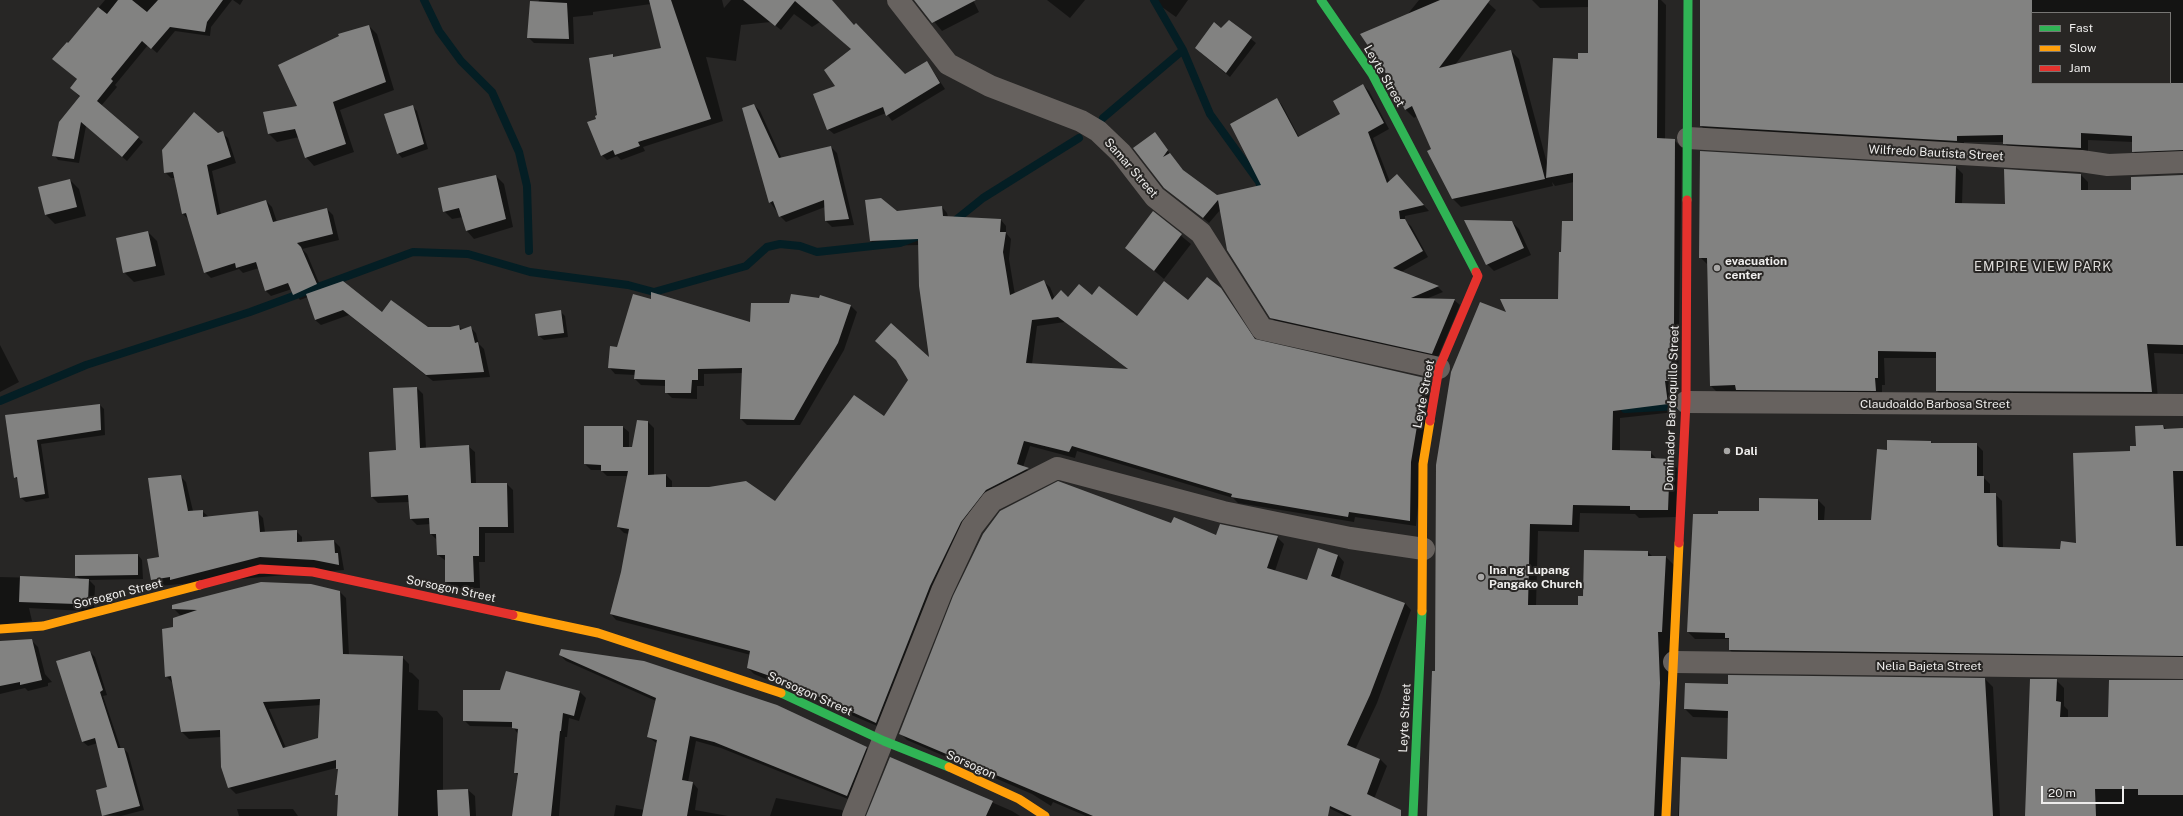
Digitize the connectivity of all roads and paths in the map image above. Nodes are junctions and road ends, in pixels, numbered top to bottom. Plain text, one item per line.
1 (898, 0) edge
2 (1321, 0) edge
3 (1688, 0) edge
4 (1688, 138) junction
5 (2183, 162) edge
6 (1439, 368) junction
7 (1686, 402) junction
8 (2183, 405) edge
9 (1424, 549) junction
10 (0, 629) edge
11 (1674, 662) junction
12 (2183, 668) edge
13 (884, 741) junction
14 (854, 816) edge
15 (1045, 816) edge
16 (1413, 816) edge
17 (1666, 816) edge

1 - 6 street, Samar Street
2 - 6 street, Leyte Street
3 - 4 street, Dominador Bardoquillo Street
4 - 5 street, Wilfredo Bautista Street
4 - 7 street, Dominador Bardoquillo Street
6 - 9 street, Leyte Street
7 - 8 street, Claudoaldo Barbosa Street
7 - 11 street, Dominador Bardoquillo Street
9 - 13 street
9 - 16 street, Leyte Street
10 - 13 street, Sorsogon Street
11 - 12 street, Nelia Bajeta Street
11 - 17 street, Dominador Bardoquillo Street
13 - 14 street
13 - 15 street, Sorsogon

